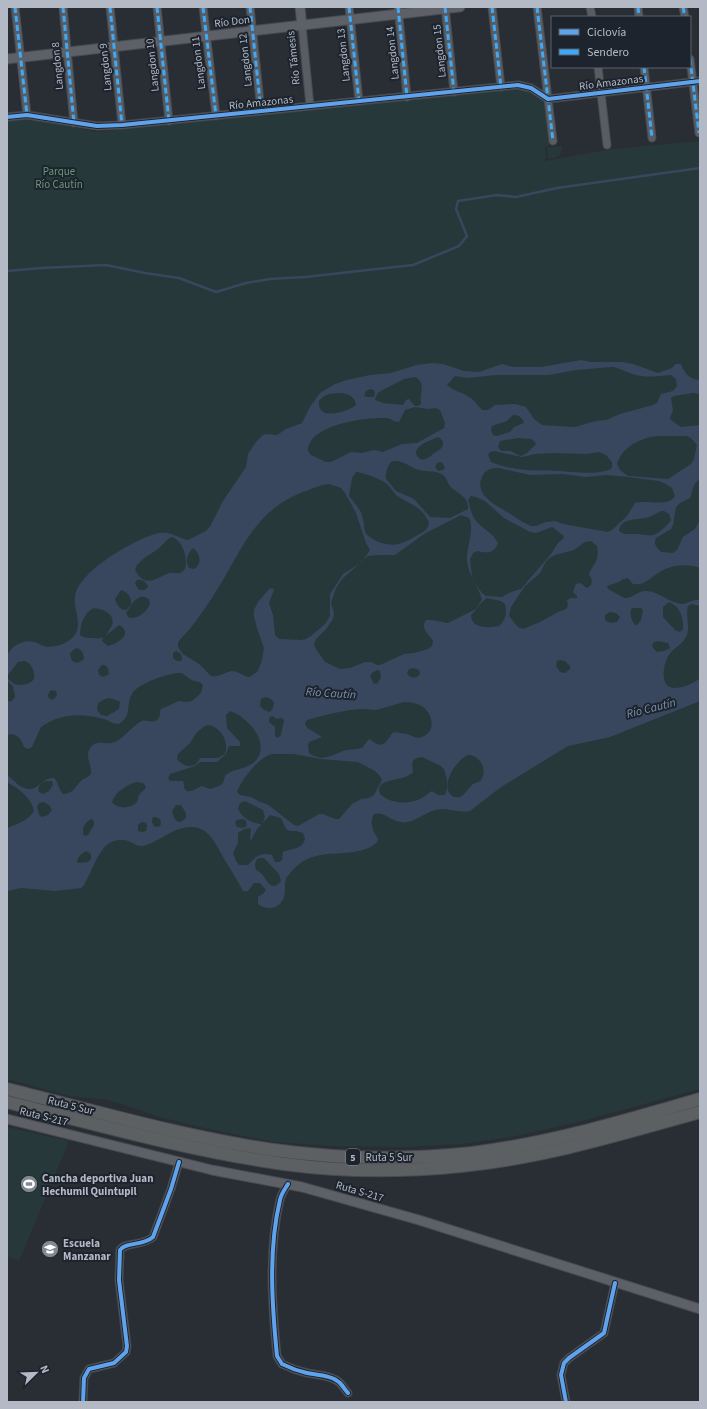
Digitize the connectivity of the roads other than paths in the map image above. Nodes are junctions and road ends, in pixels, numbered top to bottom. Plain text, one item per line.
1 (16, 7) edge
2 (63, 7) edge
3 (110, 7) edge
4 (157, 7) edge
5 (203, 7) edge
6 (250, 7) edge
7 (300, 7) edge
8 (349, 7) edge
9 (460, 7) edge
10 (492, 7) edge
11 (538, 7) edge
12 (446, 8) edge
13 (399, 11) edge
14 (351, 20) junction
15 (302, 26) junction
16 (253, 31) junction
17 (206, 36) junction
18 (161, 42) junction
19 (114, 47) junction
20 (67, 52) junction
21 (21, 58) junction
22 (7, 59) edge
23 (691, 64) edge
24 (598, 68) edge
25 (644, 68) edge
26 (696, 82) edge
27 (501, 87) junction
28 (647, 87) junction
29 (454, 92) junction
30 (601, 93) junction
31 (408, 97) junction
32 (548, 98) junction
33 (359, 101) junction
34 (310, 106) junction
35 (262, 111) junction
36 (27, 115) junction
37 (216, 116) junction
38 (7, 117) edge
39 (169, 121) junction
40 (74, 123) junction
41 (122, 126) junction
42 (699, 133) edge
43 (652, 138) dead end
44 (553, 141) dead end
45 (607, 145) dead end
46 (7, 1090) edge
47 (700, 1099) edge
48 (7, 1102) edge
49 (700, 1112) edge
50 (7, 1119) edge
51 (179, 1162) junction
52 (288, 1184) junction
53 (616, 1283) junction
54 (700, 1309) edge
55 (348, 1393) dead end
56 (83, 1402) edge
57 (566, 1402) edge

1 - 21 street
2 - 20 street, Langdon 8
3 - 19 street, Langdon 9
4 - 18 street, Langdon 10
5 - 17 street, Langdon 11
6 - 16 street, Langdon 12
7 - 15 main road, Río Támesis
8 - 14 street, Langdon 13
9 - 12 main road, Río Don
10 - 27 street
11 - 32 street
12 - 13 main road, Río Don
12 - 29 street, Langdon 15
13 - 14 main road, Río Don
13 - 31 street, Langdon 14
14 - 15 main road, Río Don
14 - 33 street, Langdon 13
15 - 16 main road, Río Don
15 - 34 street, Río Támesis
16 - 17 main road, Río Don
16 - 35 street, Langdon 12
17 - 18 main road, Río Don
17 - 37 street, Langdon 11
18 - 19 main road, Río Don
18 - 39 street, Langdon 10
19 - 20 main road, Río Don
19 - 41 street, Langdon 9
20 - 21 main road, Río Don
20 - 40 street, Langdon 8
21 - 22 main road, Río Don
21 - 36 street
23 - 26 street
24 - 30 street
25 - 28 street
26 - 28 street, Río Amazonas
26 - 42 street
27 - 29 street, Río Amazonas
27 - 32 street, Río Amazonas
28 - 30 street, Río Amazonas
28 - 43 street
29 - 31 street, Río Amazonas
30 - 32 street, Río Amazonas
30 - 45 street
31 - 33 street, Río Amazonas
32 - 44 street
33 - 34 street, Río Amazonas
34 - 35 street, Río Amazonas
35 - 37 street, Río Amazonas
36 - 38 street, Río Amazonas
36 - 40 street, Río Amazonas
37 - 39 street, Río Amazonas
39 - 41 street, Río Amazonas
40 - 41 street, Río Amazonas
46 - 47 highway, Ruta 5 Sur / 5
48 - 49 highway, Ruta 5 Sur / 5
50 - 51 main road, Ruta S-217
51 - 52 main road, Ruta S-217
51 - 56 street
52 - 53 main road, Ruta S-217
52 - 55 street
53 - 54 main road, Ruta S-217
53 - 57 street

